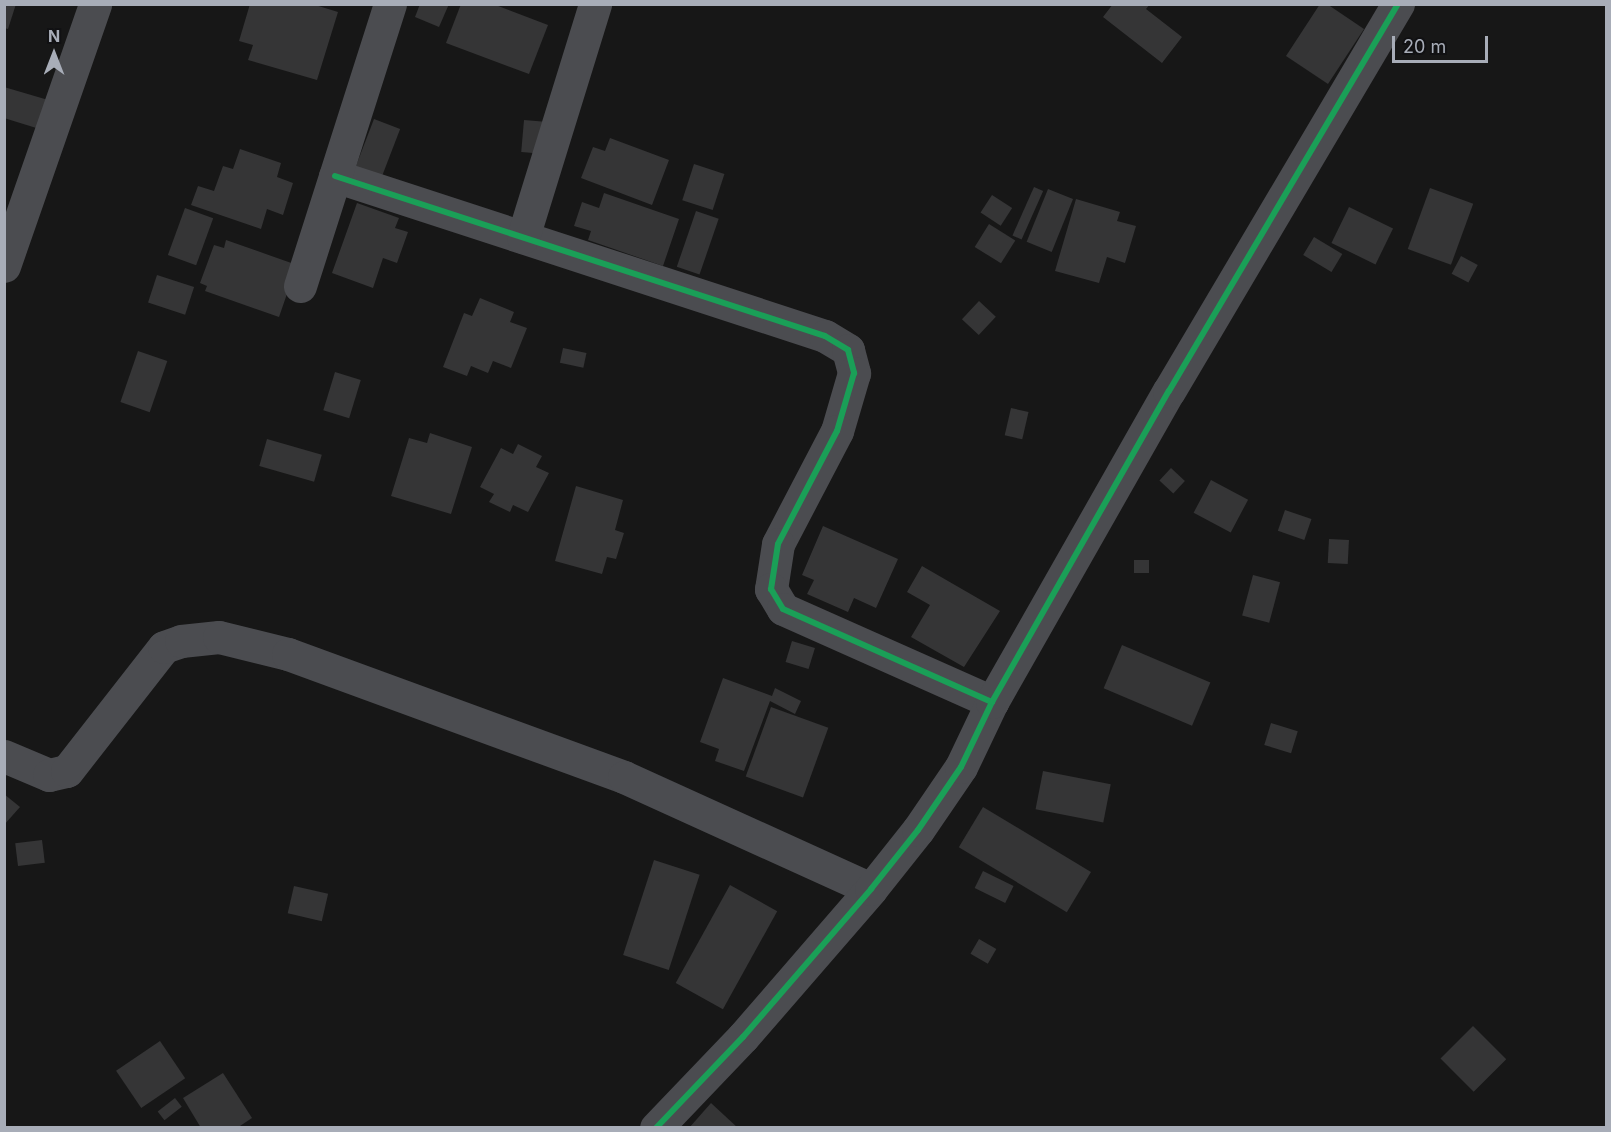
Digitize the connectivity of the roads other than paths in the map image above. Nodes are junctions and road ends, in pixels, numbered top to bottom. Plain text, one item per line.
1 (95, 4) edge
2 (390, 4) edge
3 (595, 4) edge
4 (1398, 4) edge
5 (335, 176) junction
6 (523, 237) junction
7 (4, 266) edge
8 (300, 286) dead end
9 (992, 702) junction
10 (4, 756) edge
11 (871, 889) junction
12 (656, 1128) edge

1 - 7 street
2 - 5 street
3 - 6 street
4 - 9 street
5 - 6 street
5 - 8 street
6 - 9 street
9 - 11 street
10 - 11 street
11 - 12 street

